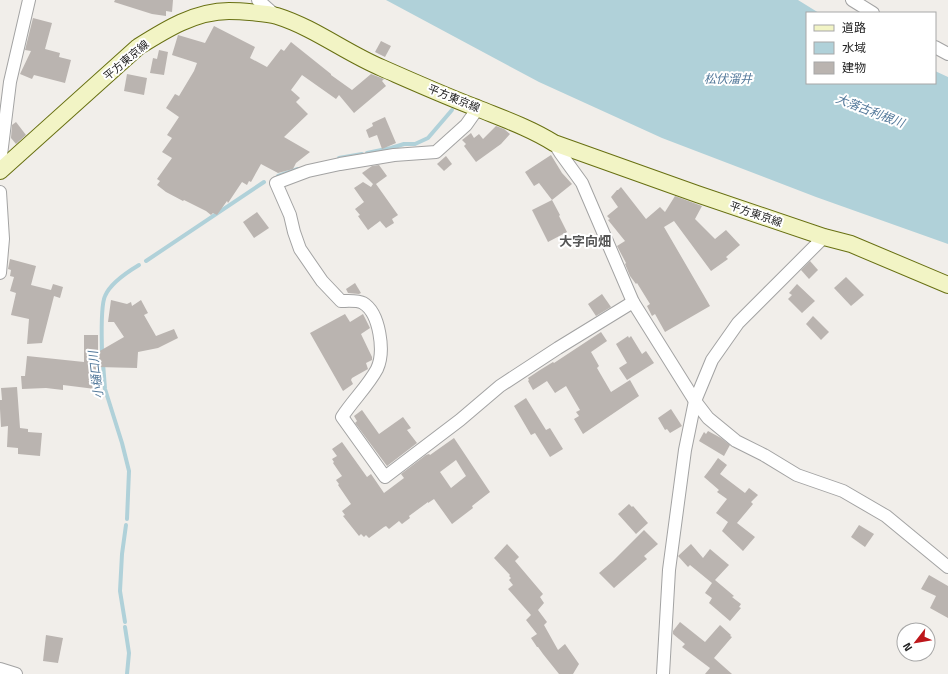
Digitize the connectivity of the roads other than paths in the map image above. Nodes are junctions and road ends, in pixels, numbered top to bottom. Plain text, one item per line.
1 (29, 0) edge
2 (258, 0) edge
3 (852, 0) edge
4 (871, 12) edge
5 (276, 16) junction
6 (936, 48) edge
7 (948, 54) edge
8 (478, 108) junction
9 (554, 143) junction
10 (0, 163) edge
11 (0, 171) edge
12 (0, 192) edge
13 (824, 237) junction
14 (0, 273) edge
15 (948, 285) edge
16 (634, 302) junction
17 (695, 402) junction
18 (948, 567) edge
19 (0, 669) edge
20 (16, 674) edge
21 (663, 674) edge

1 - 10 street
2 - 5 street
3 - 4 street
5 - 8 main road, 平方東京線
5 - 11 main road, 平方東京線
6 - 7 street
8 - 9 main road, 平方東京線
8 - 16 street
9 - 13 main road, 平方東京線
9 - 16 street
12 - 14 street
13 - 15 main road, 平方東京線
13 - 17 street
16 - 17 street
17 - 18 street
17 - 21 street
19 - 20 street

